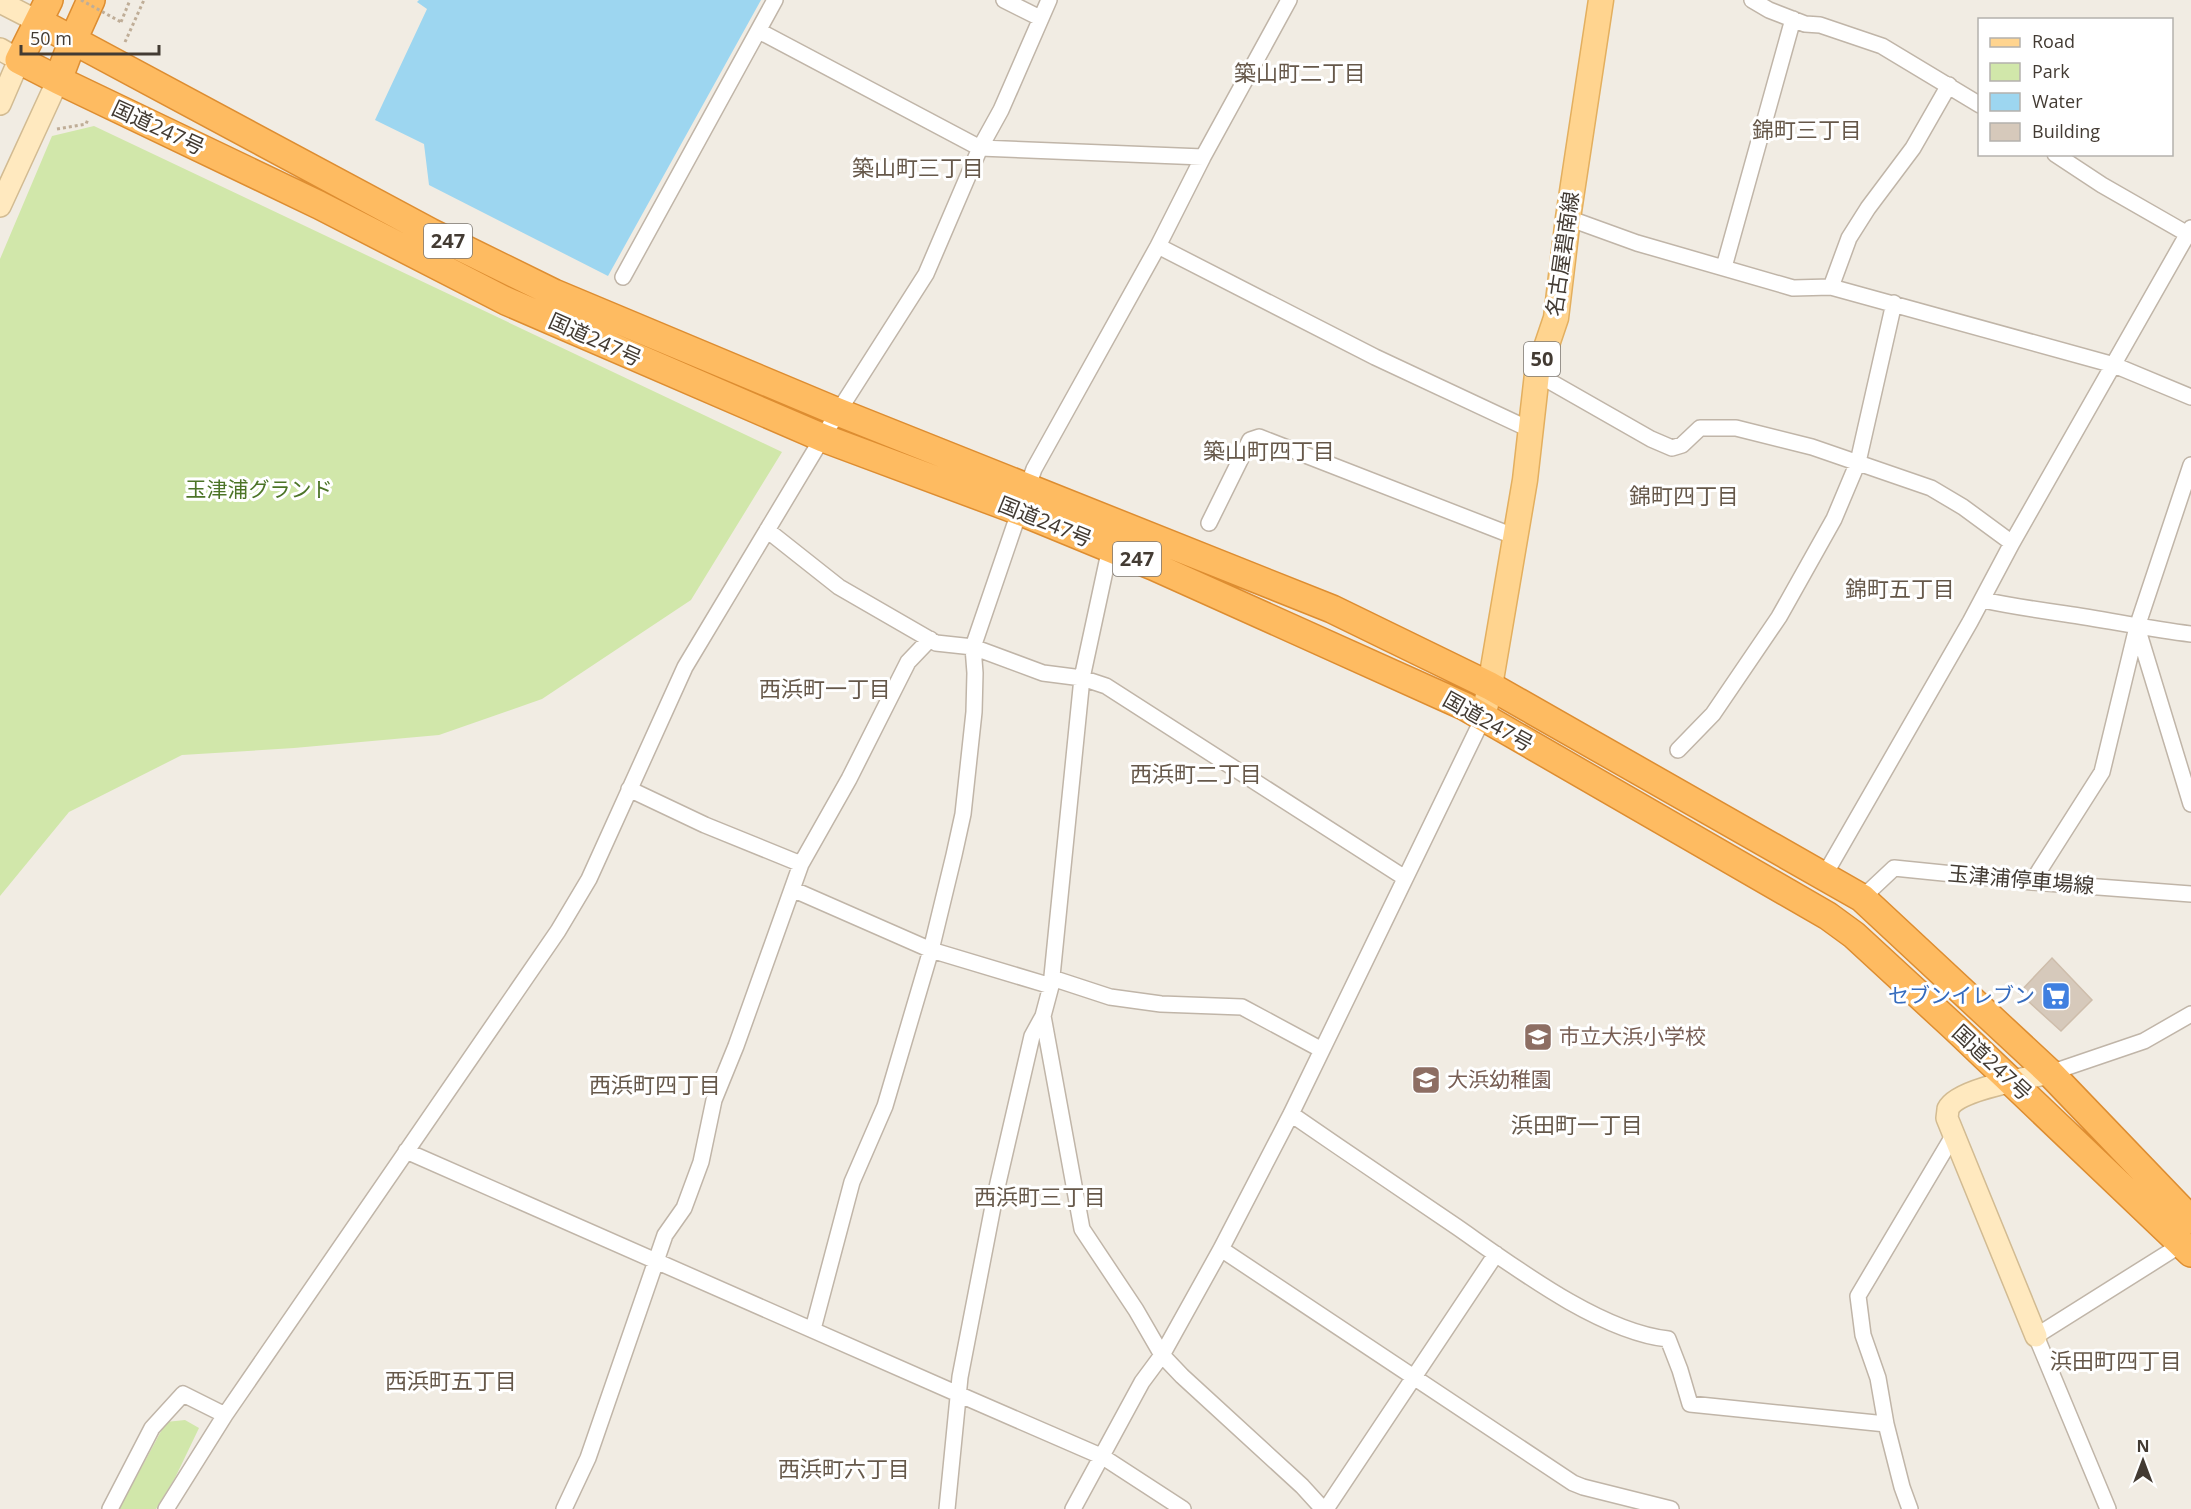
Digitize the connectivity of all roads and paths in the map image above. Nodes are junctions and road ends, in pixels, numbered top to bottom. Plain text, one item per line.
1 (81, 0) edge
2 (91, 0) edge
3 (130, 0) edge
4 (775, 0) edge
5 (1004, 0) edge
6 (1048, 0) edge
7 (1289, 0) edge
8 (1601, 0) edge
9 (1752, 0) edge
10 (0, 2) edge
11 (44, 11) edge
12 (1040, 18) junction
13 (1793, 19) junction
14 (759, 31) junction
15 (73, 40) junction
16 (10, 54) edge
17 (58, 80) junction
18 (1948, 85) junction
19 (0, 104) edge
20 (1978, 104) edge
21 (980, 148) junction
22 (1203, 156) junction
23 (2058, 156) edge
24 (0, 206) edge
25 (1568, 218) junction
26 (2190, 233) edge
27 (1158, 246) junction
28 (1724, 267) junction
29 (623, 278) dead end
30 (1831, 287) junction
31 (1894, 303) junction
32 (2114, 365) junction
33 (1537, 374) junction
34 (2191, 397) edge
35 (838, 412) junction
36 (1531, 430) junction
37 (823, 438) junction
38 (1858, 462) junction
39 (2191, 465) edge
40 (1023, 499) junction
41 (1209, 523) dead end
42 (767, 530) junction
43 (1516, 537) junction
44 (2012, 543) junction
45 (1110, 548) junction
46 (1983, 600) junction
47 (2137, 627) junction
48 (2191, 634) edge
49 (930, 639) junction
50 (973, 647) junction
51 (1082, 678) junction
52 (1490, 686) junction
53 (1483, 718) junction
54 (1678, 750) dead end
55 (630, 789) junction
56 (2191, 804) edge
57 (801, 864) junction
58 (1824, 876) junction
59 (1405, 878) junction
60 (2032, 882) junction
61 (792, 889) junction
62 (2191, 894) edge
63 (1863, 898) junction
64 (931, 950) junction
65 (1052, 982) junction
66 (2191, 1014) edge
67 (1043, 1016) junction
68 (1322, 1050) junction
69 (2050, 1073) junction
70 (2012, 1082) junction
71 (1291, 1114) junction
72 (1953, 1136) junction
73 (406, 1151) junction
74 (2191, 1220) edge
75 (1221, 1249) junction
76 (2181, 1252) edge
77 (1497, 1254) junction
78 (656, 1260) junction
79 (813, 1329) junction
80 (2036, 1336) junction
81 (1162, 1355) junction
82 (1413, 1376) junction
83 (958, 1394) junction
84 (225, 1416) junction
85 (1886, 1424) junction
86 (1103, 1456) junction
87 (110, 1509) edge
88 (166, 1509) edge
89 (564, 1509) edge
90 (946, 1509) edge
91 (1072, 1509) edge
92 (1183, 1509) edge
93 (1324, 1509) edge
94 (1671, 1509) edge
95 (1910, 1509) edge
96 (2108, 1509) edge

1 - 3 path, bridge
2 - 15 highway
4 - 14 street
5 - 12 street
6 - 12 street
7 - 22 street
8 - 25 main road, 名古屋碧南線 / 50
9 - 13 street
10 - 11 street
11 - 15 highway, 247
11 - 16 highway
12 - 21 street
13 - 18 street
13 - 28 street
14 - 21 street
14 - 29 street
15 - 17 highway
15 - 35 highway, 国道247号 / 247
16 - 17 highway, 国道247号 / 247
16 - 19 street
17 - 24 street
17 - 37 highway, 国道247号 / 247
18 - 20 street
18 - 30 street
21 - 22 street
21 - 35 street
22 - 27 street
23 - 26 street
25 - 28 street
25 - 33 main road, 名古屋碧南線 / 50
26 - 32 street
27 - 36 street
27 - 40 street
28 - 30 street
30 - 31 street
31 - 32 street
31 - 38 street
32 - 34 street
32 - 44 street
33 - 36 main road, 名古屋碧南線 / 50
33 - 38 street
35 - 37 street
35 - 40 highway, 国道247号 / 247
36 - 43 main road, 名古屋碧南線 / 50
37 - 40 highway, 国道247号 / 247
37 - 42 street
38 - 44 street
38 - 54 street
39 - 47 street
40 - 45 highway, 国道247号 / 247
40 - 50 street
40 - 52 highway, 国道247号 / 247
41 - 43 street
42 - 49 street
42 - 55 street
43 - 52 main road, 名古屋碧南線 / 50
44 - 46 street
45 - 51 street
45 - 53 highway, 国道247号 / 247
46 - 47 street
46 - 58 street
47 - 48 street
47 - 56 street
47 - 60 street
49 - 50 street
49 - 57 street
50 - 51 street
50 - 64 street
51 - 59 street
51 - 65 street
52 - 53 main road, 名古屋碧南線 / 50
52 - 58 highway, 国道247号 / 247
53 - 59 street
53 - 70 highway, 国道247号 / 247
55 - 57 street
55 - 73 street
57 - 61 street
58 - 63 highway, 国道247号 / 247
59 - 68 street
60 - 62 street, 玉津浦停車場線
60 - 63 street, 玉津浦停車場線
61 - 64 street
61 - 78 street
63 - 69 highway, 国道247号 / 247
64 - 65 street
64 - 79 street
65 - 67 street
65 - 68 street
66 - 69 street
67 - 81 street
67 - 83 street
68 - 71 street
69 - 70 street
69 - 74 highway, 国道247号 / 247
70 - 72 street
70 - 76 highway, 国道247号 / 247
71 - 75 street
71 - 77 street
72 - 80 street
72 - 85 street
73 - 78 street
73 - 84 street
75 - 81 street
75 - 82 street
76 - 80 street
77 - 82 street
77 - 85 street
78 - 79 street
78 - 89 street
79 - 83 street
80 - 96 street
81 - 86 street
81 - 93 street
82 - 93 street
82 - 94 street
83 - 86 street
83 - 90 street
84 - 87 street
84 - 88 street
85 - 95 street
86 - 91 street
86 - 92 street

